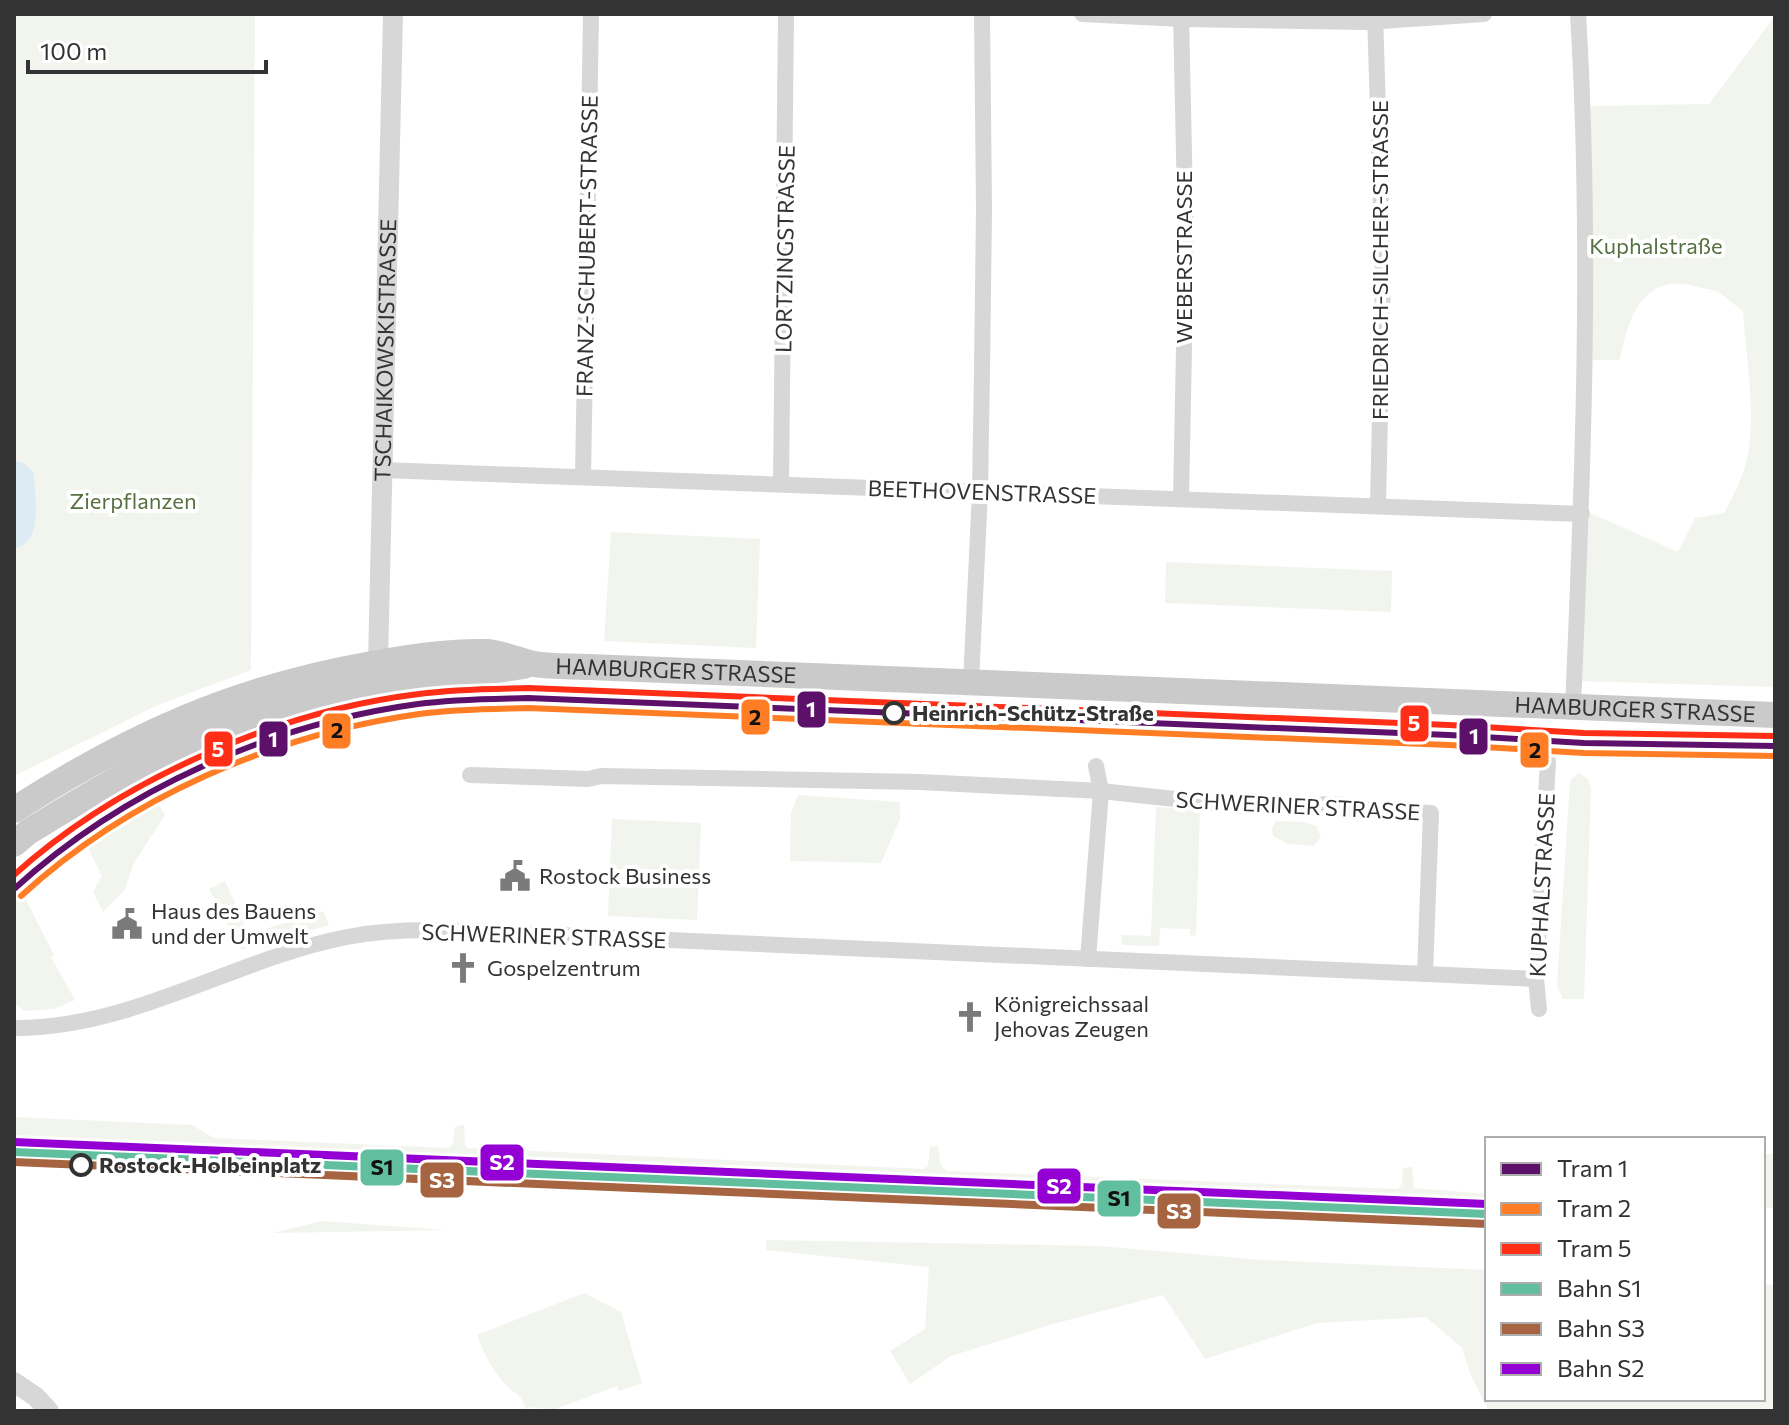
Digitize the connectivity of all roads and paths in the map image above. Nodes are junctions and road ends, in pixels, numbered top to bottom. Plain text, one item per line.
1 (393, 14) edge
2 (591, 14) edge
3 (786, 14) edge
4 (982, 14) edge
5 (1082, 14) edge
6 (1484, 14) edge
7 (1578, 14) edge
8 (1181, 17) edge
9 (1376, 18) edge
10 (382, 470) junction
11 (583, 477) junction
12 (781, 484) junction
13 (980, 492) junction
14 (1181, 499) junction
15 (1378, 506) junction
16 (1582, 514) junction
17 (379, 674) junction
18 (971, 682) junction
19 (1573, 707) junction
20 (1775, 715) edge
21 (1548, 761) dead end
22 (1096, 766) dead end
23 (470, 775) dead end
24 (1101, 791) junction
25 (14, 810) edge
26 (14, 844) edge
27 (1088, 959) junction
28 (1425, 974) junction
29 (1536, 979) junction
30 (1539, 1009) dead end
31 (14, 1028) edge
32 (14, 1382) edge
33 (49, 1411) edge

1 - 10 street, TSCHAIKOWSKISTRASSE
2 - 11 street, FRANZ-SCHUBERT-STRASSE
3 - 12 street, LORTZINGSTRASSE
4 - 13 street
5 - 8 street
6 - 9 street
7 - 16 street
8 - 9 street
8 - 14 street, WEBERSTRASSE
9 - 15 street, FRIEDRICH-SILCHER-STRASSE
10 - 11 street, BEETHOVENSTRASSE
10 - 17 street, TSCHAIKOWSKISTRASSE
11 - 12 street, BEETHOVENSTRASSE
12 - 13 street, BEETHOVENSTRASSE
13 - 14 street, BEETHOVENSTRASSE
13 - 18 street
14 - 15 street, BEETHOVENSTRASSE
15 - 16 street, BEETHOVENSTRASSE
16 - 19 street
17 - 18 main road, HAMBURGER STRASSE
17 - 25 main road, HAMBURGER STRASSE
17 - 26 main road, HAMBURGER STRASSE
18 - 19 main road, HAMBURGER STRASSE
19 - 20 main road, HAMBURGER STRASSE
21 - 29 street, KUPHALSTRASSE
22 - 24 street
23 - 24 street, SCHWERINER STRASSE
24 - 27 street
24 - 28 street, SCHWERINER STRASSE
27 - 28 street, SCHWERINER STRASSE
27 - 31 street, SCHWERINER STRASSE
28 - 29 street, SCHWERINER STRASSE
29 - 30 street, KUPHALSTRASSE
32 - 33 street

